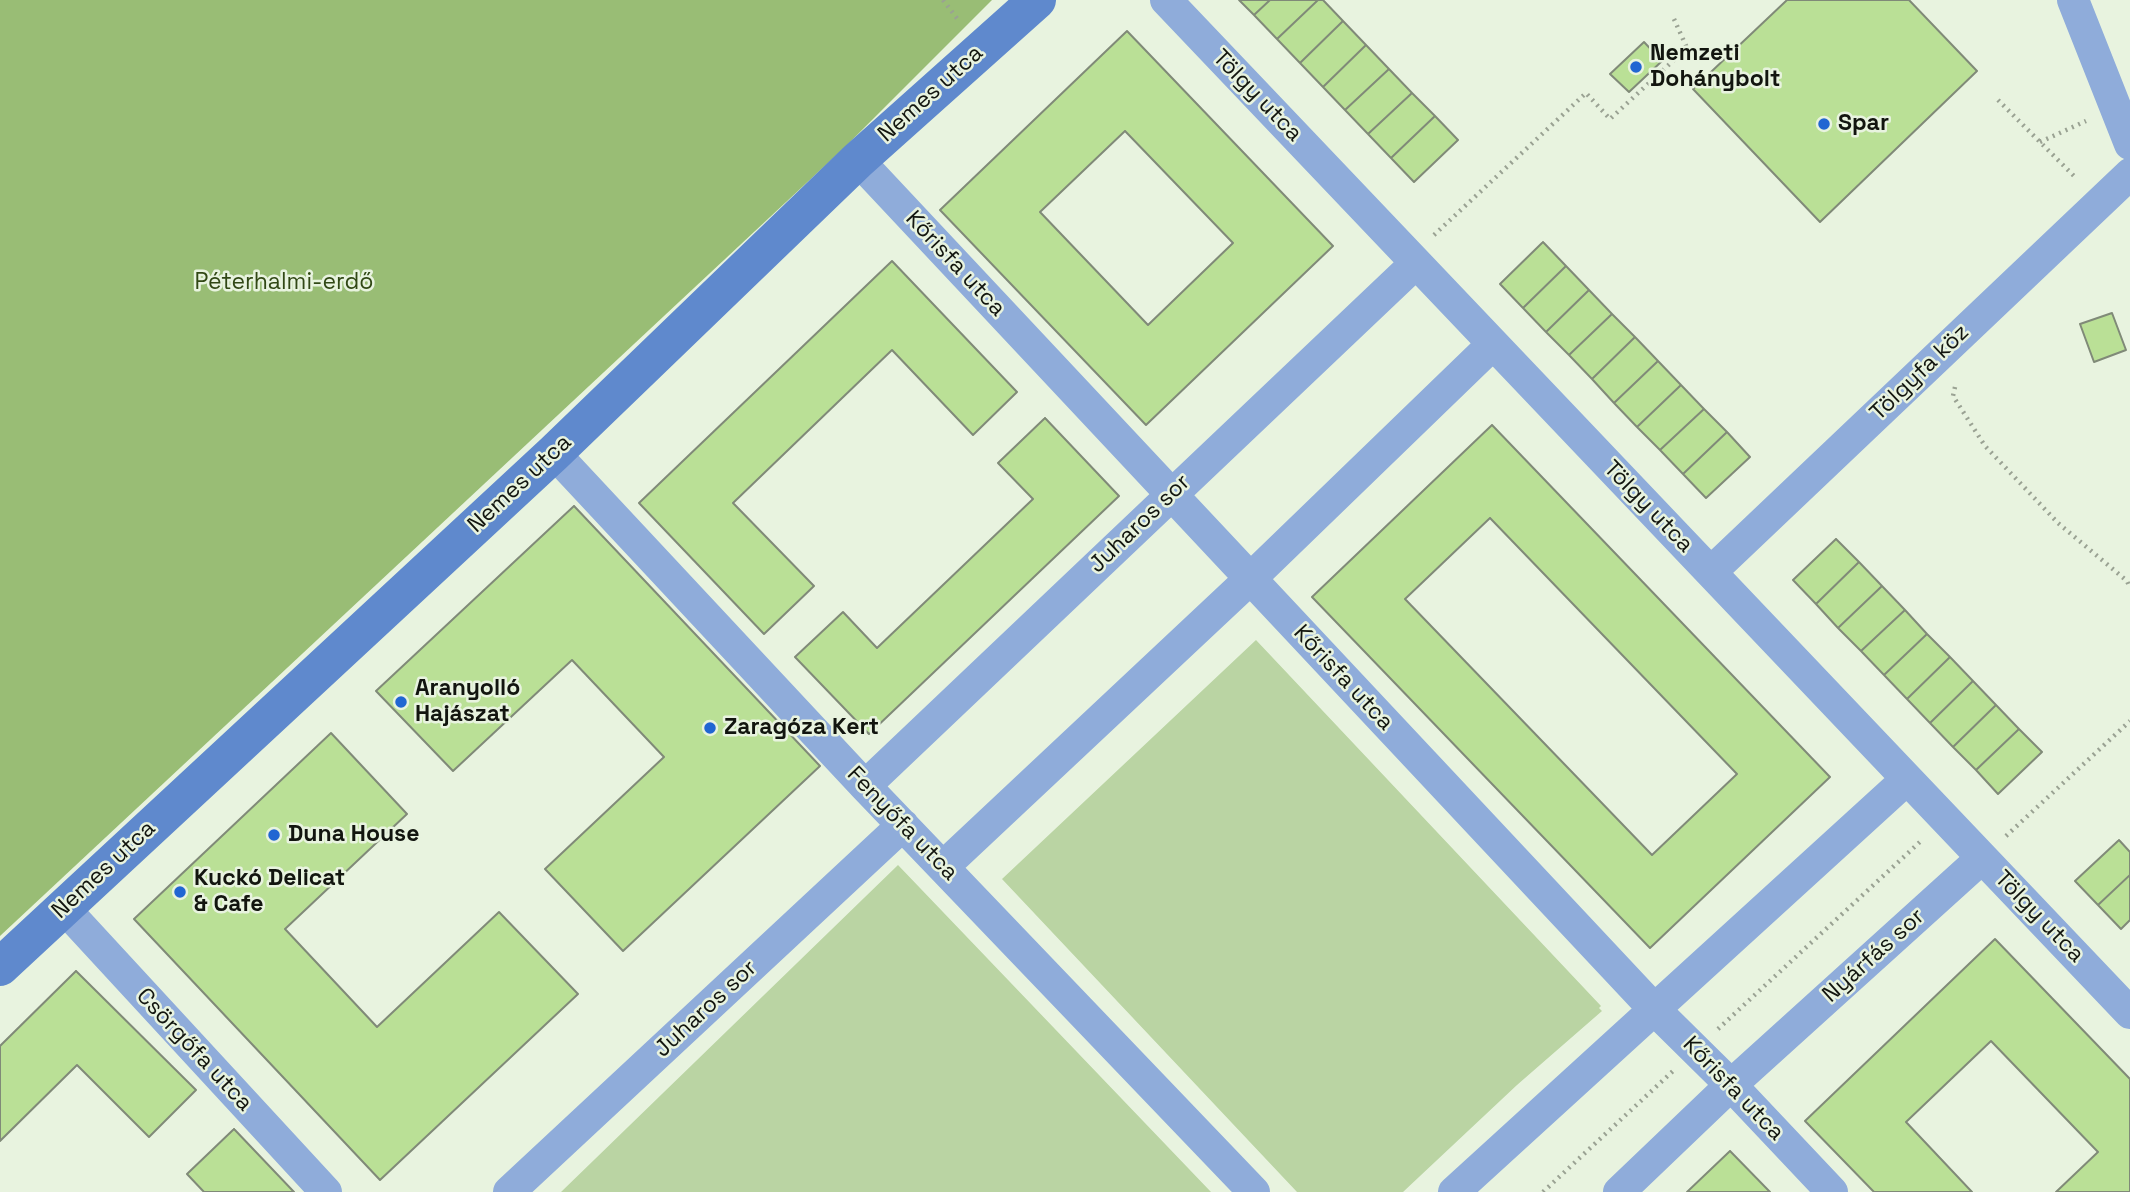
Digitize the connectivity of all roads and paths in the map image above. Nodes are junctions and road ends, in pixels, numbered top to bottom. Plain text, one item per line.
1 (1037, 0) edge
2 (1166, 0) edge
3 (2073, 0) edge
4 (1674, 19) dead end
5 (1998, 100) dead end
6 (2116, 108) junction
7 (2040, 142) junction
8 (2130, 145) edge
9 (858, 160) junction
10 (2130, 174) edge
11 (2100, 202) junction
12 (1413, 260) junction
13 (1965, 331) junction
14 (1493, 344) junction
15 (554, 453) junction
16 (1171, 495) junction
17 (1711, 572) junction
18 (1250, 579) junction
19 (2130, 588) edge
20 (2130, 721) edge
21 (1907, 779) junction
22 (865, 786) junction
23 (1945, 819) junction
24 (903, 825) junction
25 (1982, 858) junction
26 (943, 867) junction
27 (63, 907) junction
28 (0, 967) edge
29 (1654, 1010) junction
30 (2130, 1013) edge
31 (1695, 1050) junction
32 (1731, 1085) junction
33 (326, 1192) edge
34 (509, 1192) edge
35 (1254, 1192) edge
36 (1454, 1192) edge
37 (1543, 1192) edge
38 (1619, 1192) edge
39 (1832, 1192) edge

1 - 9 street, Nemes utca
2 - 12 street, Tölgy utca
3 - 6 street
4 - 12 path
5 - 7 path
6 - 7 path
6 - 8 street
7 - 11 path
9 - 15 street, Nemes utca
9 - 16 street, Kőrisfa utca
10 - 11 street, Tölgyfa köz
11 - 13 street, Tölgyfa köz
12 - 14 street, Tölgy utca
12 - 16 street, Juharos sor
13 - 17 street, Tölgyfa köz
13 - 19 path
14 - 17 street, Tölgy utca
14 - 18 street
15 - 22 street, Fenyőfa utca
15 - 27 street, Nemes utca
16 - 18 street, Kőrisfa utca
16 - 22 street, Juharos sor
17 - 21 street, Tölgy utca
18 - 26 street
18 - 29 street, Kőrisfa utca
20 - 25 path
21 - 23 street, Tölgy utca
21 - 29 street
22 - 24 street, Fenyőfa utca
23 - 25 street, Tölgy utca
23 - 31 path
24 - 26 street, Fenyőfa utca
24 - 34 street, Juharos sor
25 - 30 street, Tölgy utca
25 - 32 street, Nyárfás sor
26 - 35 street, Fenyőfa utca
27 - 28 street, Nemes utca
27 - 33 street, Csörgőfa utca
29 - 31 street, Kőrisfa utca
29 - 36 street
31 - 32 street, Kőrisfa utca
31 - 37 path
32 - 38 street, Nyárfás sor
32 - 39 street, Kőrisfa utca

